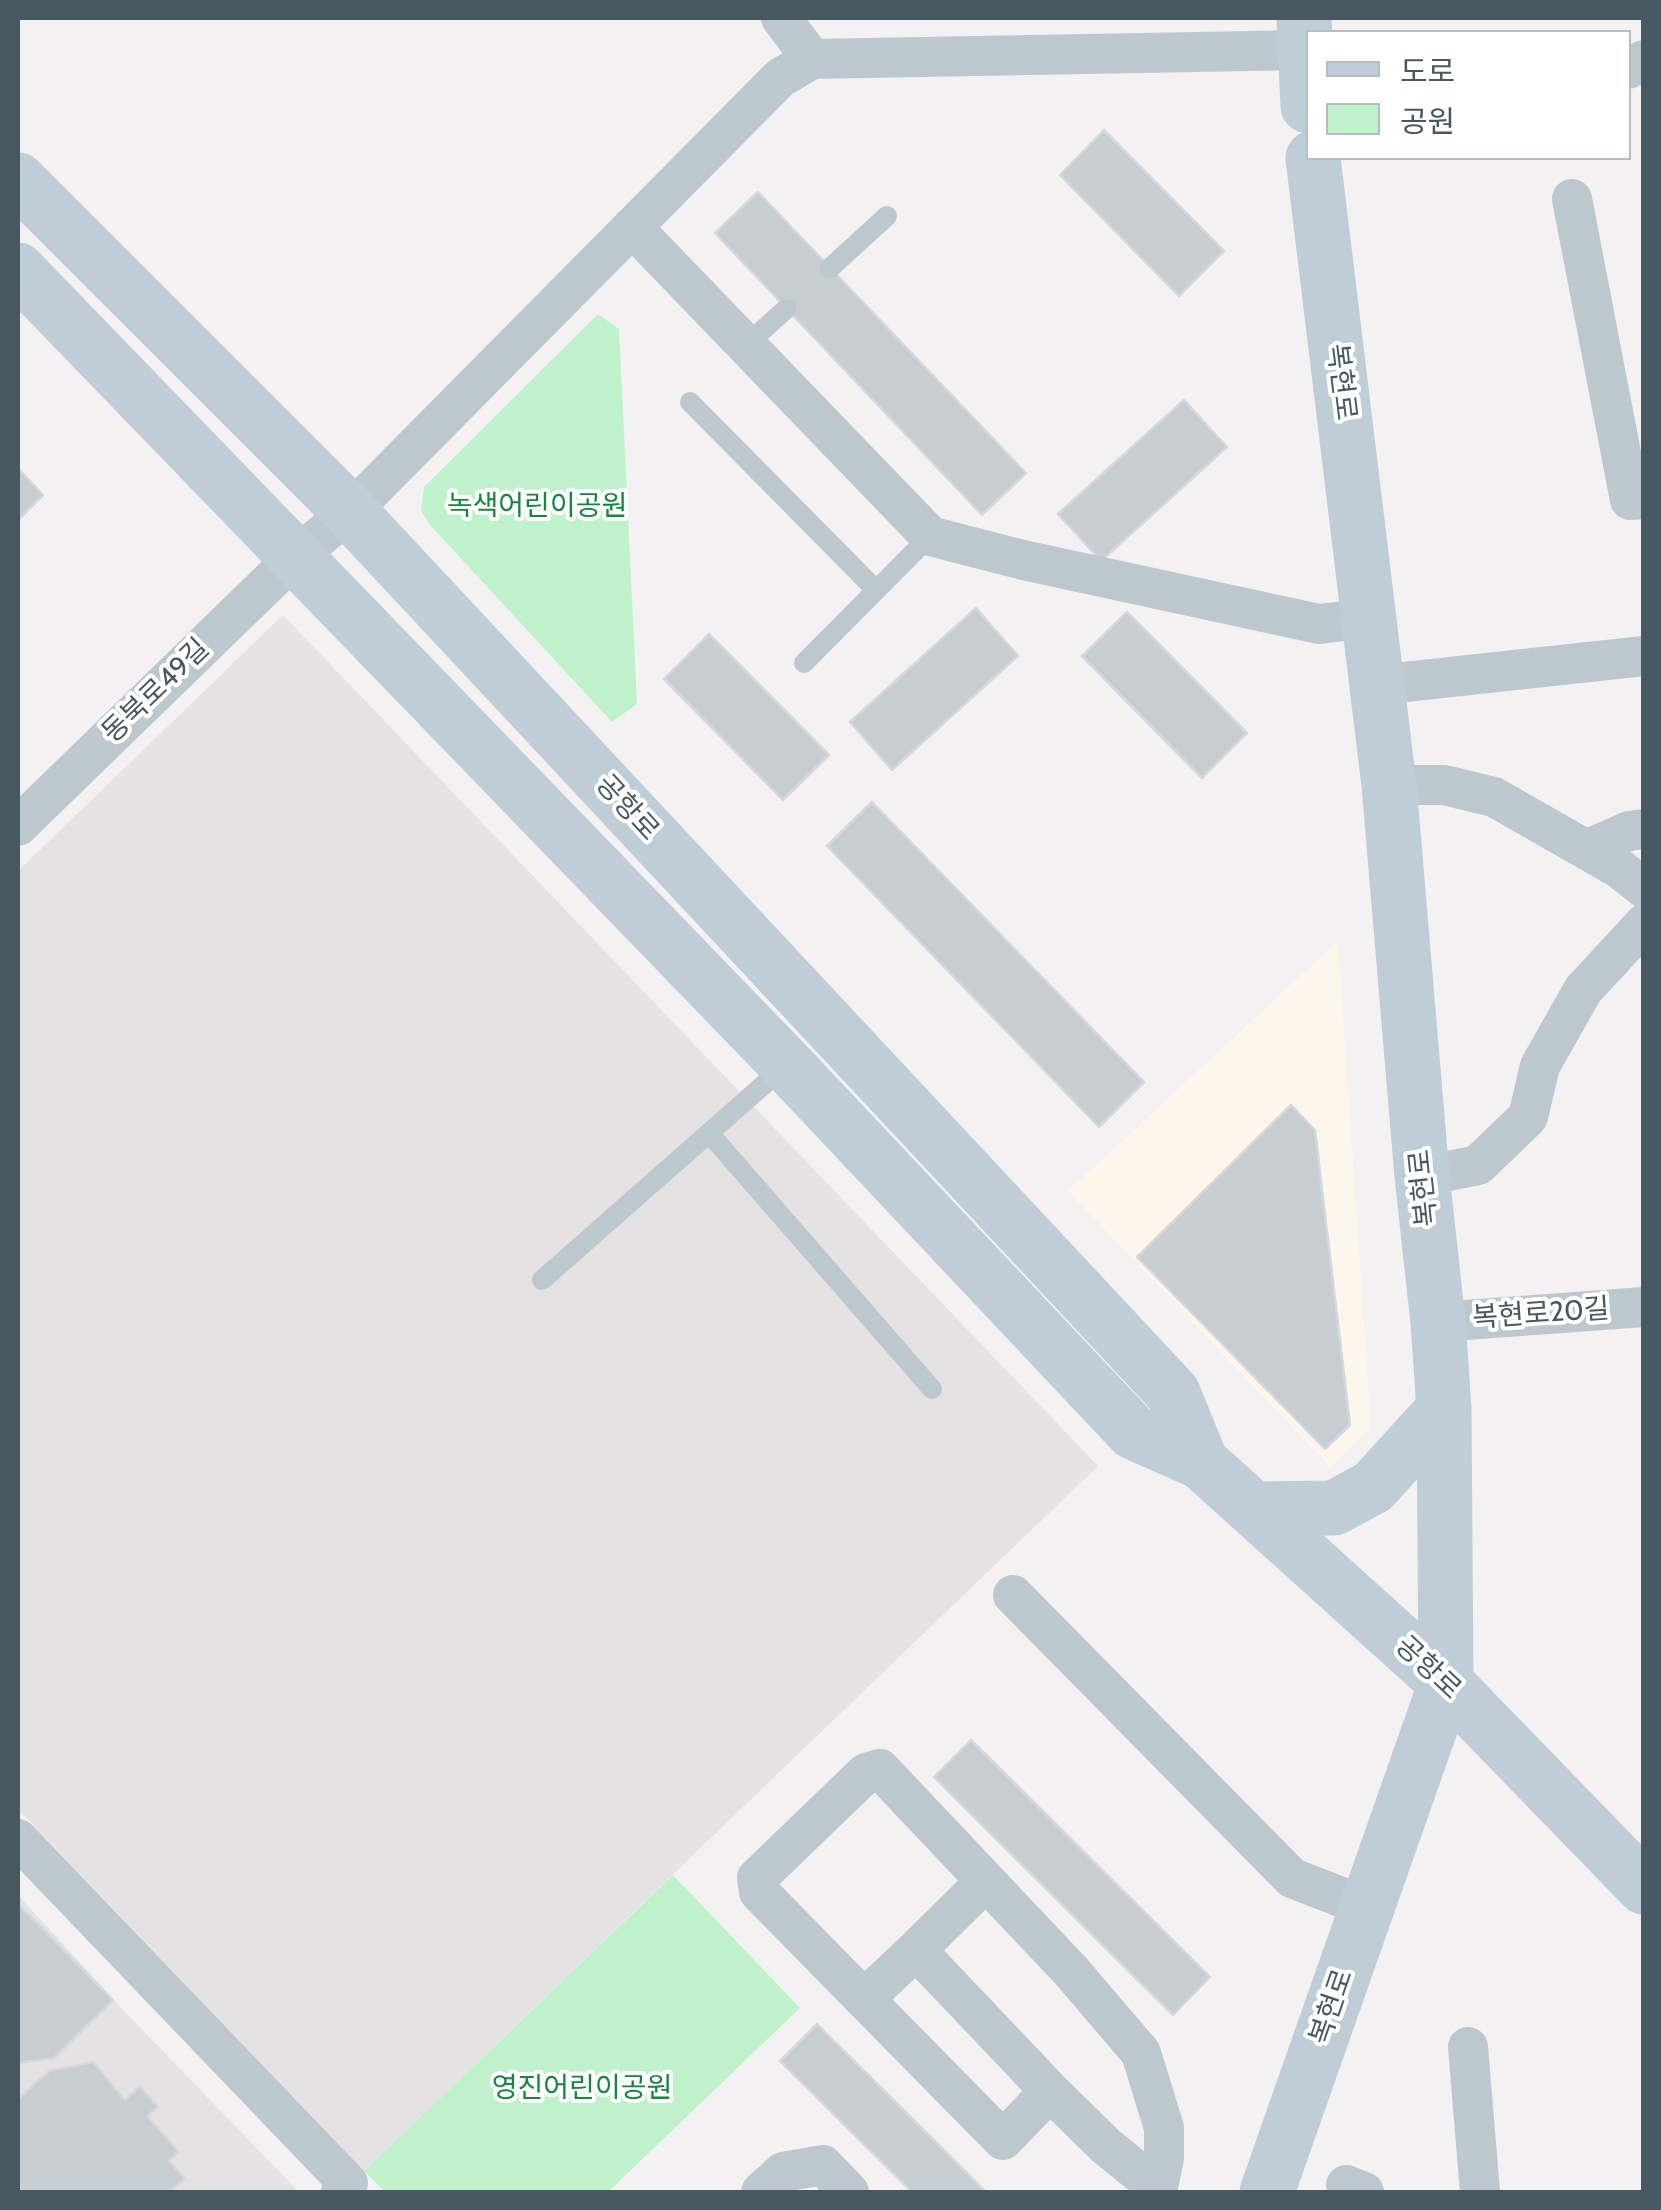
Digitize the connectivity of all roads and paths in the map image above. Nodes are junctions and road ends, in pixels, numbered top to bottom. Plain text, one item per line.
1 (781, 18) edge
2 (1304, 34) edge
3 (812, 59) junction
4 (1306, 70) edge
5 (1313, 160) edge
6 (18, 180) edge
7 (1572, 199) dead end
8 (886, 216) dead end
9 (632, 228) junction
10 (830, 268) dead end
11 (18, 270) edge
12 (786, 309) dead end
13 (746, 346) junction
14 (690, 402) dead end
15 (1644, 499) edge
16 (350, 512) junction
17 (930, 536) junction
18 (295, 557) junction
19 (876, 590) junction
20 (1370, 618) junction
21 (1644, 656) edge
22 (804, 663) dead end
23 (1378, 686) junction
24 (1389, 785) junction
25 (18, 826) edge
26 (1644, 829) edge
27 (1588, 850) junction
28 (1644, 888) edge
29 (1644, 924) edge
30 (787, 1065) junction
31 (708, 1133) junction
32 (1422, 1176) junction
33 (542, 1280) dead end
34 (1644, 1307) edge
35 (1438, 1322) junction
36 (932, 1389) dead end
37 (1444, 1409) junction
38 (1201, 1462) junction
39 (1254, 1509) junction
40 (1013, 1595) dead end
41 (1446, 1683) junction
42 (18, 1840) edge
43 (986, 1881) junction
44 (1644, 1887) edge
45 (1367, 1907) junction
46 (916, 1950) junction
47 (864, 2000) junction
48 (1468, 2046) dead end
49 (1050, 2092) junction
50 (1158, 2188) edge
51 (341, 2192) edge
52 (761, 2192) edge
53 (849, 2192) edge
54 (1267, 2192) edge
55 (1480, 2192) edge

1 - 3 street
2 - 3 street
2 - 4 main road
3 - 9 street, 동북로49길
5 - 20 main road, 복현로
6 - 16 main road, 공항로
7 - 15 street
8 - 10 lane
9 - 13 street
9 - 16 street, 동북로49길
11 - 18 main road, 공항로
12 - 13 lane
13 - 17 street
14 - 19 lane
16 - 18 street, 동북로49길
16 - 38 main road, 공항로
17 - 19 lane
17 - 20 street
18 - 25 street, 동북로49길
18 - 30 main road, 공항로
19 - 22 lane
20 - 23 main road, 복현로
21 - 23 street
23 - 24 main road, 복현로
24 - 27 street
24 - 32 main road, 복현로
26 - 27 street
27 - 28 street
29 - 32 street
30 - 31 lane
30 - 38 main road, 공항로
31 - 33 lane
31 - 36 lane
32 - 35 main road, 복현로
34 - 35 street, 복현로20길
35 - 37 main road, 복현로
37 - 39 main road
37 - 41 main road, 복현로
38 - 39 main road, 공항로
39 - 41 main road, 공항로
40 - 45 street
41 - 44 main road, 공항로
41 - 45 main road, 복현로
42 - 51 street
43 - 46 street
43 - 47 street
43 - 50 street
45 - 54 main road, 복현로
46 - 47 street
46 - 49 street
47 - 49 street
48 - 55 street
49 - 50 street
52 - 53 street

